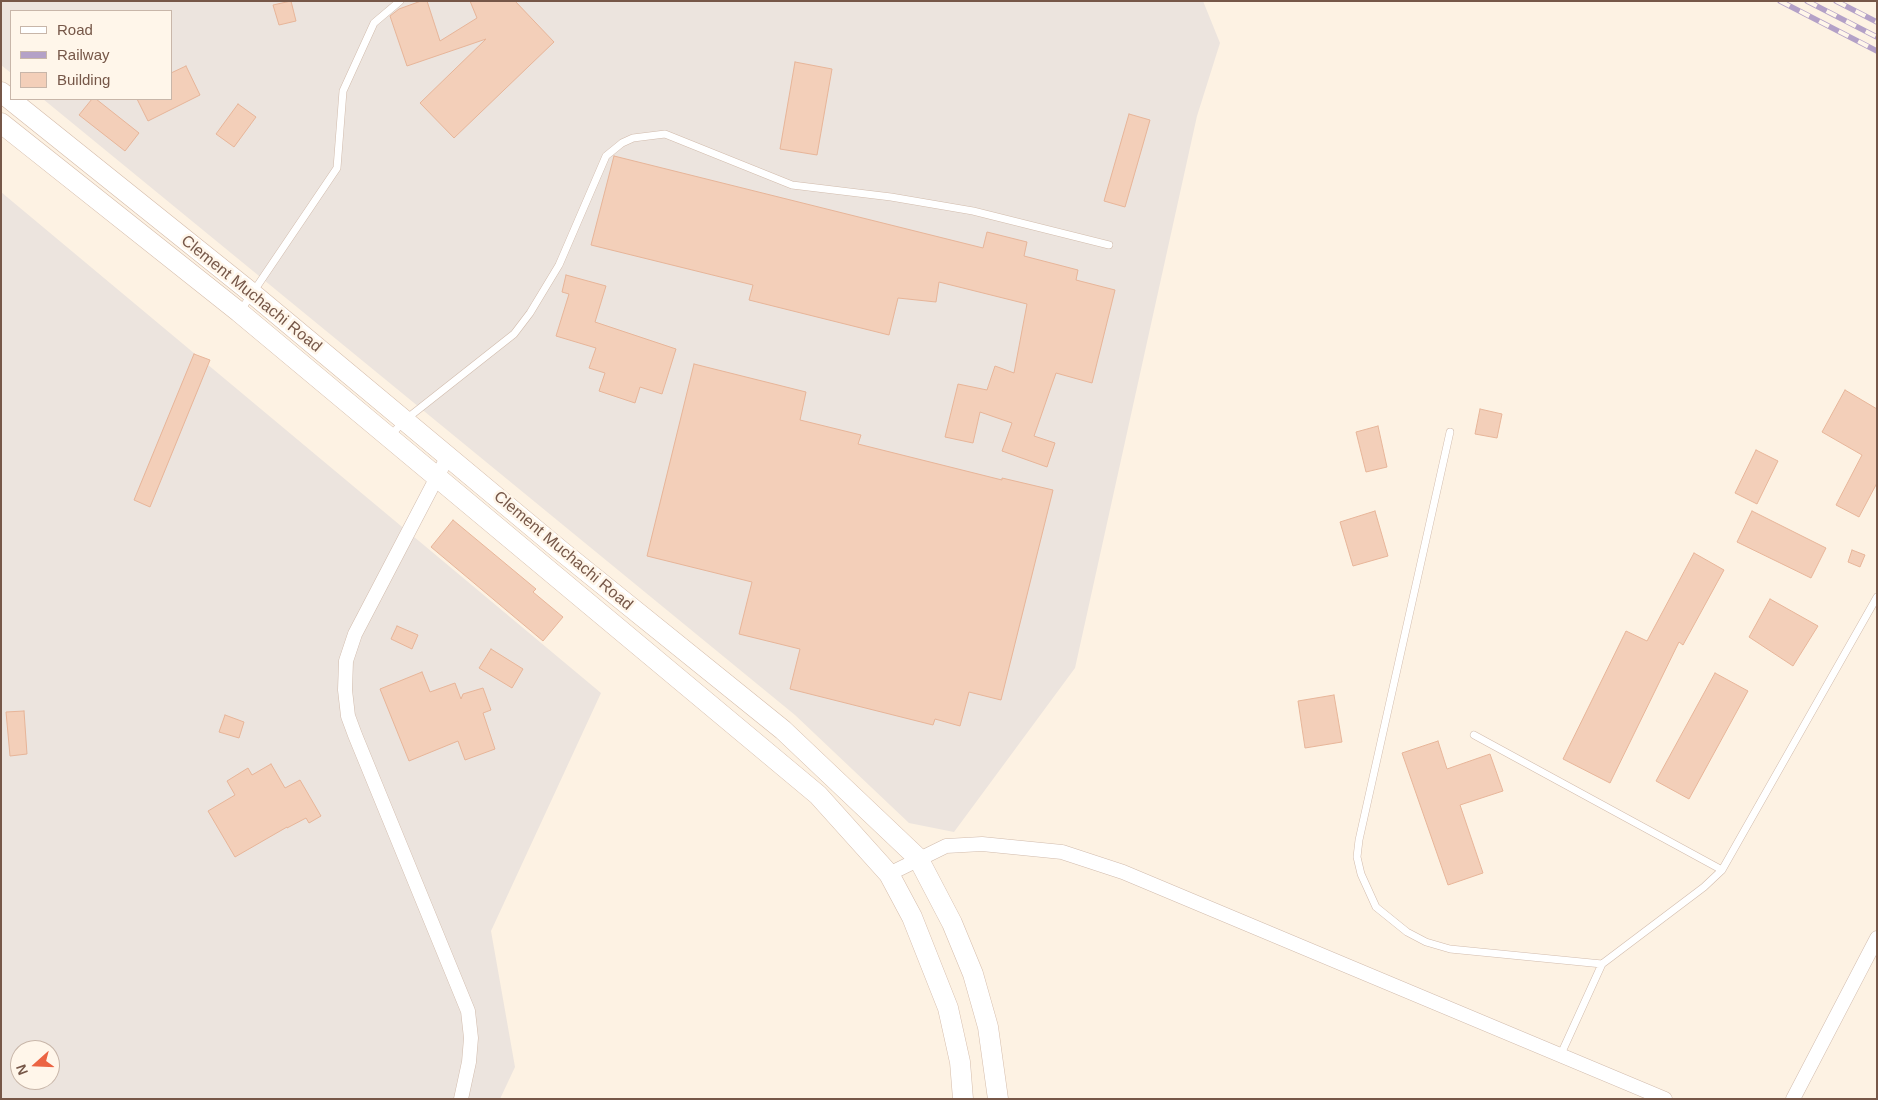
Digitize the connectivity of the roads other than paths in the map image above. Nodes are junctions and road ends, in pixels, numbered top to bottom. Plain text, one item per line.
1 (400, 1) edge
2 (11, 100) edge
3 (1, 123) edge
4 (1109, 245) dead end
5 (252, 294) junction
6 (239, 312) junction
7 (405, 420) junction
8 (1450, 432) dead end
9 (390, 436) junction
10 (448, 456) junction
11 (438, 478) junction
12 (1877, 597) edge
13 (1474, 735) dead end
14 (918, 858) junction
15 (1722, 870) junction
16 (889, 874) junction
17 (1877, 938) edge
18 (1872, 960) edge
19 (1602, 964) junction
20 (1562, 1054) junction
21 (461, 1099) edge
22 (963, 1099) edge
23 (998, 1099) edge
24 (1665, 1099) edge
25 (1793, 1099) edge

1 - 5 lane
2 - 5 main road, Clement Muchachi Road
3 - 6 main road, Clement Muchachi Road
4 - 7 lane
5 - 6 lane
5 - 7 main road, Clement Muchachi Road
6 - 9 main road, Clement Muchachi Road
7 - 9 lane
7 - 10 main road, Clement Muchachi Road
8 - 19 lane
9 - 11 main road, Clement Muchachi Road
10 - 11 street
10 - 14 main road, Clement Muchachi Road
11 - 16 main road, Clement Muchachi Road
11 - 21 street
12 - 15 lane
13 - 15 lane
14 - 16 street
14 - 20 street
14 - 23 main road, Clement Muchachi Road
15 - 19 lane
16 - 22 main road, Clement Muchachi Road
17 - 18 street
18 - 25 street
19 - 20 lane
20 - 24 street

